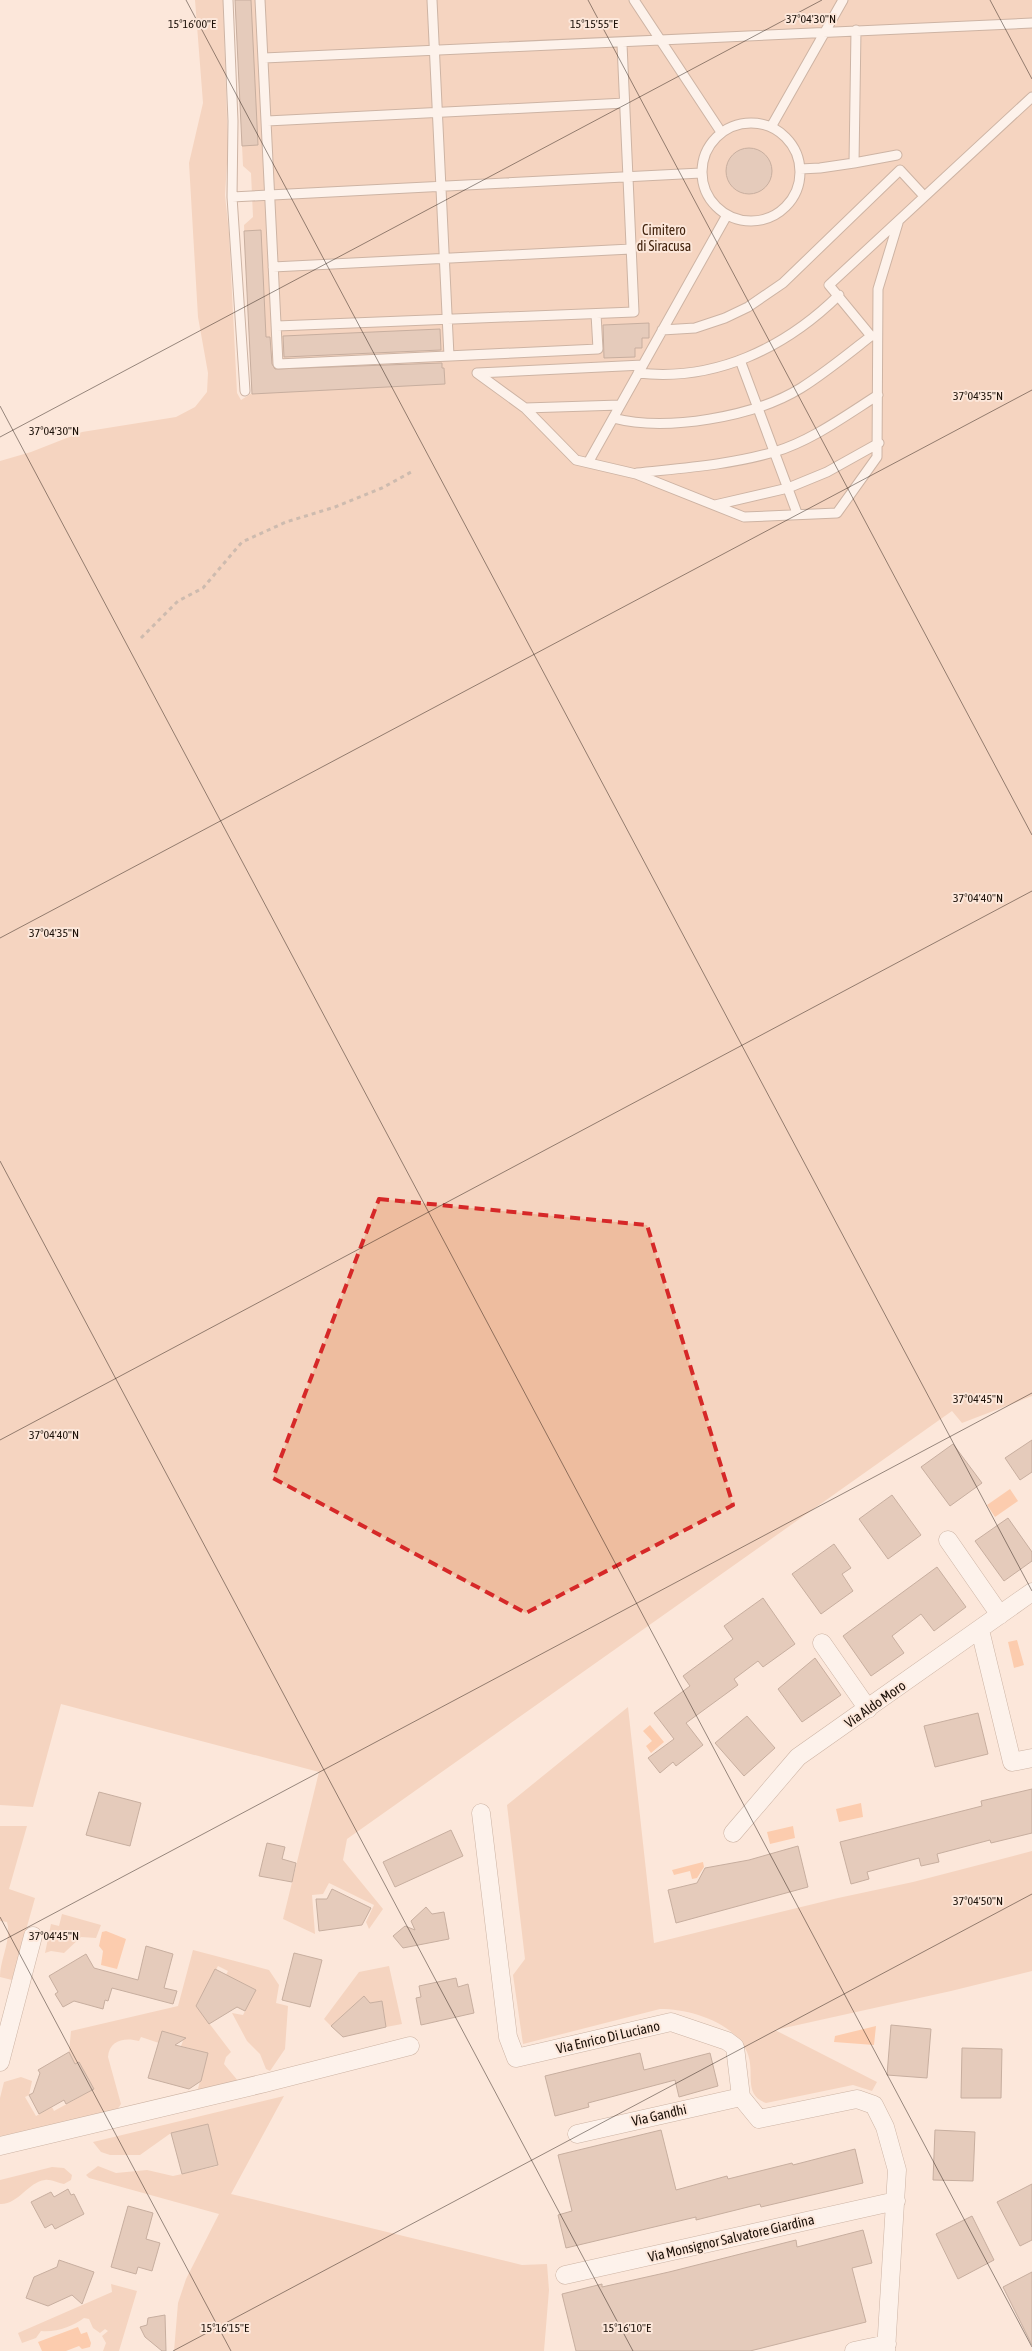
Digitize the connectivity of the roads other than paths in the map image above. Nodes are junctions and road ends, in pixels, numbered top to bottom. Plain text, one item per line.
1 (228, 0) edge
2 (260, 0) edge
3 (432, 0) edge
4 (634, 0) edge
5 (843, 0) edge
6 (1032, 23) edge
7 (856, 30) junction
8 (825, 32) junction
9 (662, 42) junction
10 (622, 44) junction
11 (434, 52) junction
12 (264, 58) junction
13 (1032, 97) edge
14 (625, 103) junction
15 (437, 113) junction
16 (267, 122) junction
17 (771, 127) junction
18 (721, 132) junction
19 (897, 155) dead end
20 (854, 163) junction
21 (800, 169) junction
22 (701, 173) junction
23 (628, 177) junction
24 (440, 186) junction
25 (270, 195) junction
26 (924, 196) junction
27 (232, 197) junction
28 (727, 215) junction
29 (898, 223) junction
30 (630, 249) junction
31 (443, 258) junction
32 (273, 267) junction
33 (839, 295) junction
34 (596, 314) junction
35 (446, 320) junction
36 (277, 326) junction
37 (662, 330) junction
38 (874, 336) junction
39 (449, 356) junction
40 (740, 360) junction
41 (640, 369) junction
42 (245, 391) dead end
43 (878, 395) junction
44 (620, 405) junction
45 (758, 407) junction
46 (524, 408) junction
47 (613, 418) junction
48 (879, 444) junction
49 (774, 452) junction
50 (588, 461) junction
51 (636, 474) junction
52 (788, 488) junction
53 (715, 505) junction
54 (797, 514) junction
55 (948, 1540) dead end
56 (1032, 1592) edge
57 (1000, 1615) junction
58 (980, 1630) junction
59 (822, 1643) dead end
60 (868, 1709) junction
61 (1032, 1758) edge
62 (481, 1813) dead end
63 (733, 1833) dead end
64 (33, 1936) dead end
65 (4, 2033) edge
66 (410, 2046) dead end
67 (0, 2062) edge
68 (741, 2097) junction
69 (577, 2134) dead end
70 (0, 2146) edge
71 (896, 2201) junction
72 (564, 2275) dead end
73 (887, 2347) edge
74 (854, 2351) edge

1 - 27 lane
2 - 12 lane
3 - 11 lane
4 - 9 lane
5 - 8 lane
6 - 7 lane
7 - 8 lane
7 - 20 lane
8 - 9 lane
8 - 17 lane
9 - 10 lane
9 - 18 lane
10 - 11 lane
10 - 14 lane
11 - 12 lane
11 - 15 lane
12 - 16 lane
13 - 26 lane
14 - 15 lane
14 - 23 lane
15 - 16 lane
15 - 24 lane
16 - 25 lane
17 - 18 lane
17 - 21 lane
18 - 22 lane
19 - 20 lane
20 - 21 lane
21 - 28 lane
22 - 23 lane
22 - 28 lane
23 - 24 lane
23 - 30 lane
24 - 25 lane
24 - 31 lane
25 - 27 lane
25 - 32 lane
26 - 29 lane
26 - 37 lane
27 - 42 lane
28 - 37 lane
29 - 33 lane
29 - 38 lane
30 - 31 lane
30 - 34 lane
31 - 32 lane
31 - 35 lane
32 - 36 lane
33 - 38 lane
33 - 40 lane
34 - 35 lane
34 - 39 lane
35 - 36 lane
35 - 39 lane
36 - 39 lane
37 - 41 lane
38 - 43 lane
38 - 45 lane
40 - 41 lane
40 - 45 lane
41 - 44 lane
41 - 46 lane
43 - 48 lane
43 - 49 lane
44 - 46 lane
44 - 47 lane
45 - 47 lane
45 - 49 lane
46 - 50 lane
47 - 50 lane
48 - 52 lane
48 - 54 lane
49 - 51 lane
49 - 52 lane
50 - 51 lane
51 - 53 lane
52 - 53 lane
52 - 54 lane
53 - 54 lane
55 - 57 street
56 - 57 street, Via Aldo Moro
57 - 58 street, Via Aldo Moro
58 - 60 street, Via Aldo Moro
58 - 61 street
59 - 60 street
60 - 63 street, Via Aldo Moro
62 - 68 street, Via Enrico Di Luciano
64 - 65 street
65 - 67 street
66 - 70 street
68 - 69 street, Via Gandhi
68 - 71 street
71 - 72 street, Via Monsignor Salvatore Giardina
71 - 73 street
73 - 74 street

